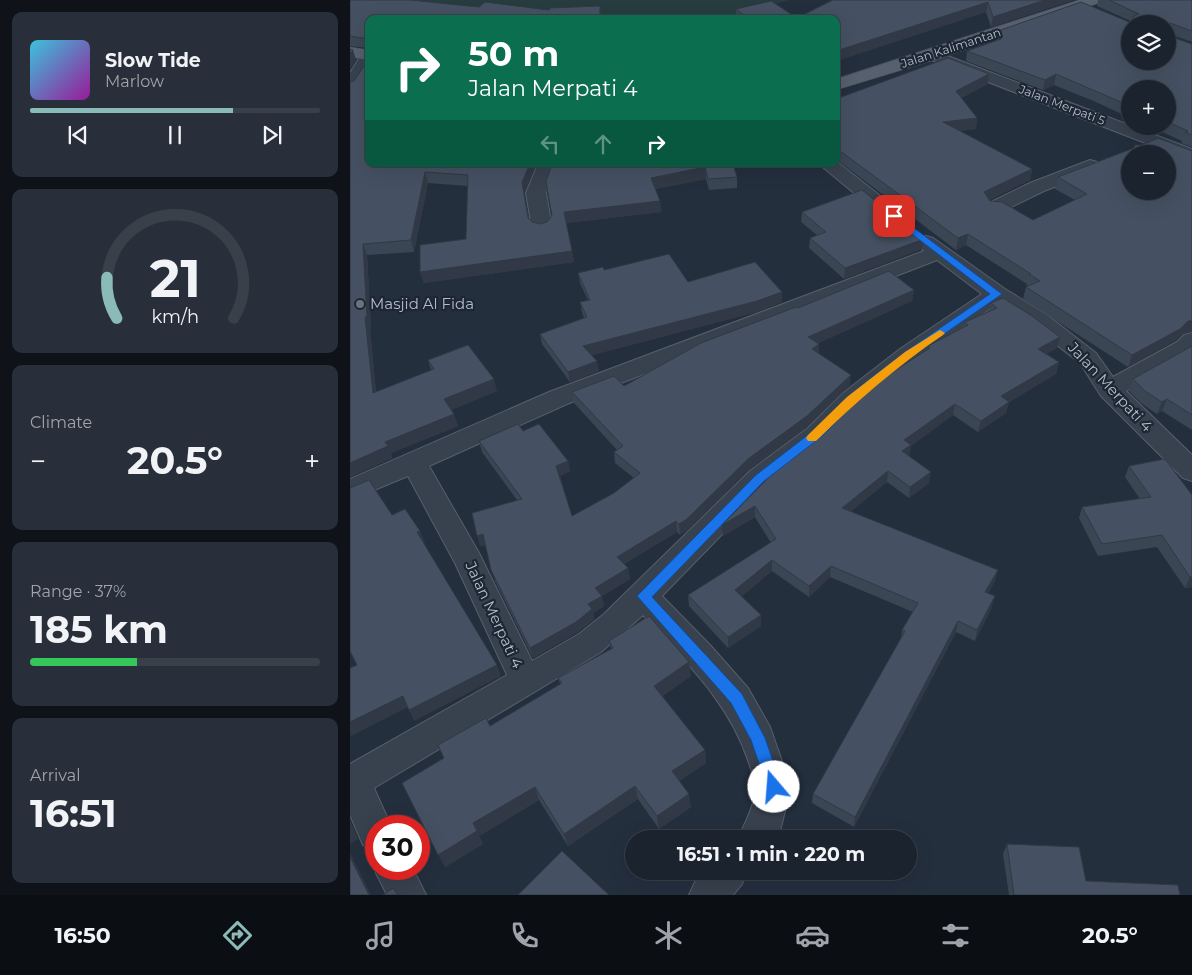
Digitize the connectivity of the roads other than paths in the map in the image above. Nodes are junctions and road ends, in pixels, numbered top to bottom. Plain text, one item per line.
1 (1090, 6) edge
2 (350, 52) edge
3 (365, 54) edge
4 (932, 55) junction
5 (365, 62) edge
6 (840, 84) edge
7 (350, 87) edge
8 (1154, 141) junction
9 (1143, 145) edge
10 (1192, 155) edge
11 (1104, 160) edge
12 (546, 167) edge
13 (832, 167) edge
14 (996, 207) edge
15 (542, 228) edge
16 (940, 252) junction
17 (997, 294) junction
18 (1192, 340) edge
19 (1110, 390) junction
20 (412, 461) junction
21 (1192, 471) edge
22 (350, 490) edge
23 (643, 596) junction
24 (525, 680) junction
25 (351, 782) edge
26 (367, 815) edge
27 (763, 830) edge
28 (399, 880) edge
29 (721, 880) edge
30 (407, 895) edge
31 (708, 895) edge

1 - 4 main road, Jalan Kalimantan
2 - 3 main road
4 - 6 main road, Jalan Kalimantan
4 - 8 street, Jalan Merpati 5
5 - 7 street
8 - 9 street
8 - 10 street, Jalan Merpati 5
11 - 14 street
12 - 15 street
13 - 16 street, Jalan Merpati 4
16 - 17 street, Jalan Merpati 4
16 - 20 street
17 - 19 street, Jalan Merpati 4
17 - 23 street, Jalan Merpati 4
18 - 19 street
19 - 21 street, Jalan Merpati 4
20 - 22 street
20 - 24 street, Jalan Merpati 4
23 - 24 street, Jalan Merpati 4
23 - 27 street
24 - 25 street
25 - 26 street
28 - 30 street
29 - 31 street

